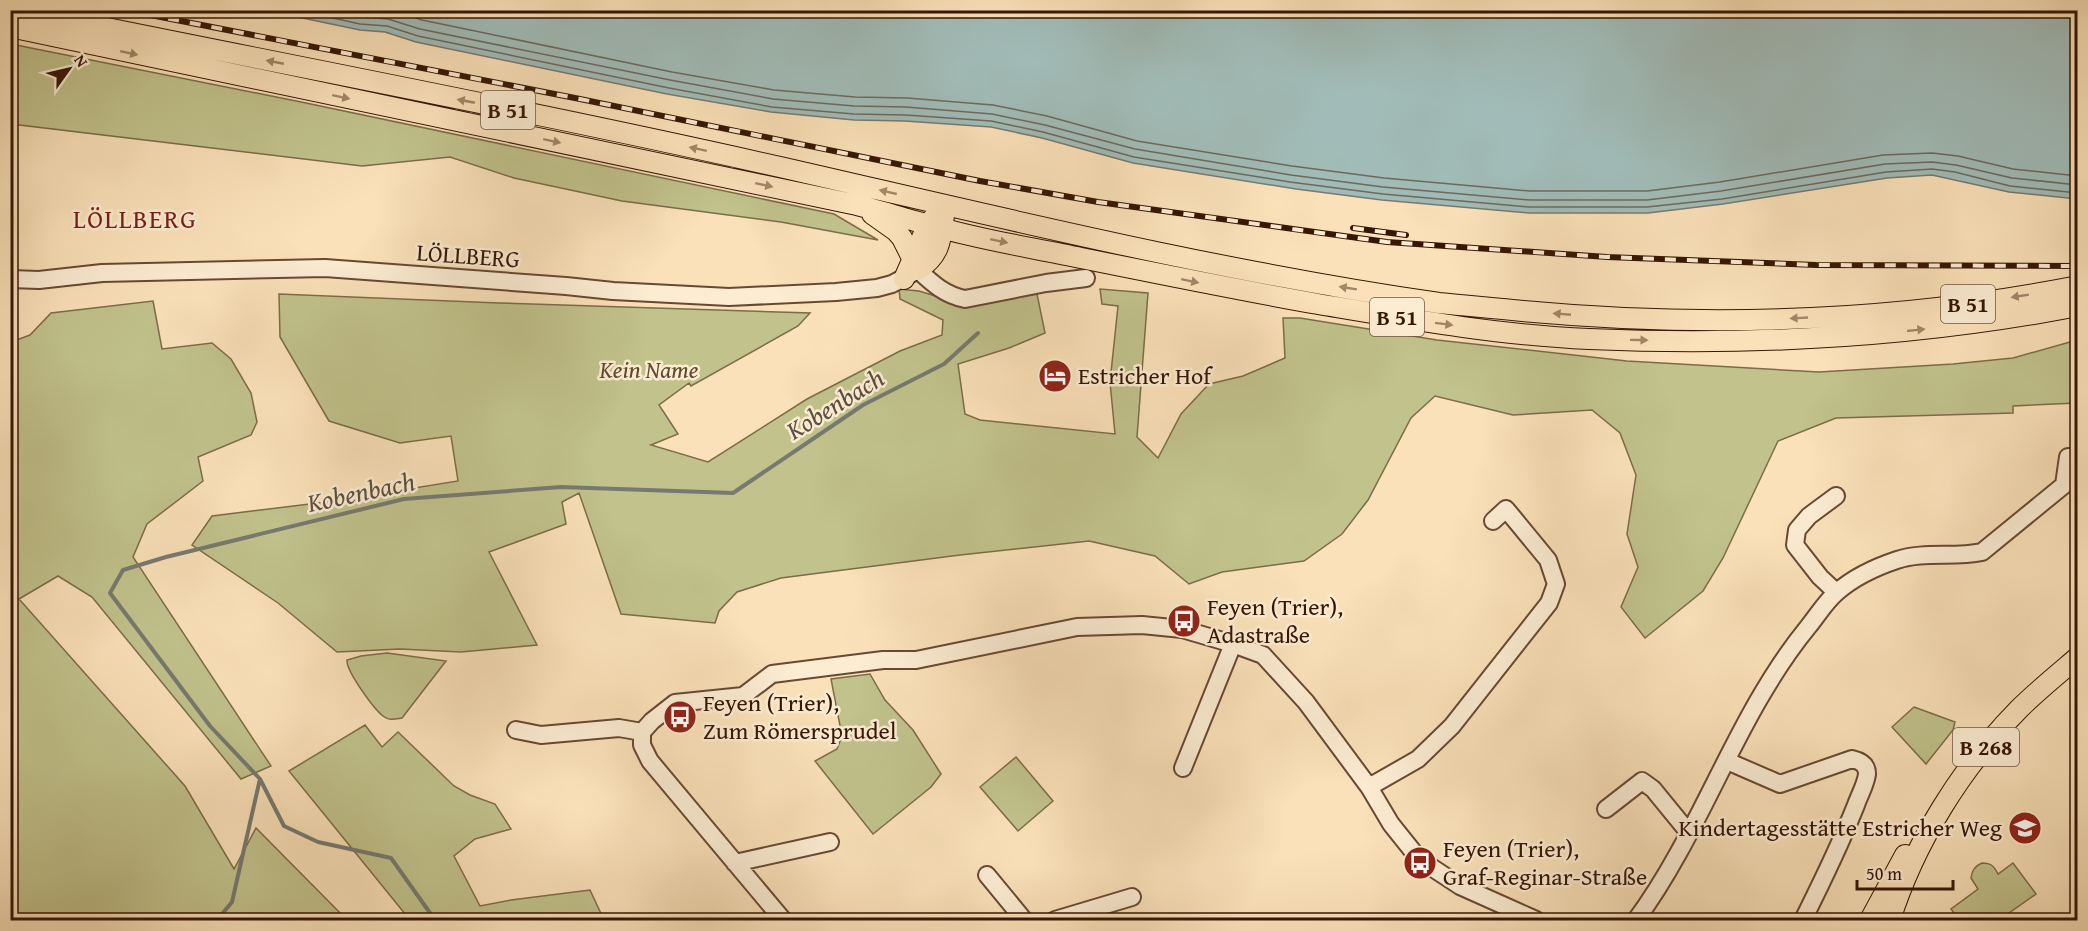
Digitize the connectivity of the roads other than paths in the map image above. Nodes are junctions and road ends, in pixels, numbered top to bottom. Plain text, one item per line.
1 (18, 10) edge
2 (10, 27) edge
3 (857, 205) junction
4 (945, 205) junction
5 (935, 226) junction
6 (934, 256) junction
7 (911, 270) junction
8 (1086, 278) dead end
9 (10, 279) edge
10 (2078, 286) edge
11 (939, 289) junction
12 (2078, 306) edge
13 (2068, 457) dead end
14 (1836, 496) dead end
15 (1493, 521) dead end
16 (1836, 592) junction
17 (1233, 644) junction
18 (2078, 657) edge
19 (516, 730) dead end
20 (642, 732) junction
21 (1727, 761) junction
22 (1184, 768) dead end
23 (1369, 787) junction
24 (1943, 806) junction
25 (1606, 809) dead end
26 (1689, 833) junction
27 (830, 842) dead end
28 (735, 863) junction
29 (987, 874) dead end
30 (1132, 897) dead end
31 (783, 921) edge
32 (1024, 921) edge
33 (1055, 921) edge
34 (1536, 921) edge
35 (1636, 921) edge
36 (1803, 921) edge
37 (1870, 921) edge
38 (1890, 921) edge

4 -> 1 main road, B 51
2 -> 3 main road, B 51
3 - 5 main road, B 51
3 - 7 main road
4 - 5 main road
10 -> 4 main road, B 51
5 - 6 main road
5 - 7 main road
5 -> 12 main road, B 51
6 - 7 main road
6 - 11 street
7 - 9 street, LÖLLBERG
7 - 11 street
8 - 11 street
13 - 16 street
14 - 16 street
15 - 23 street
16 - 21 street
17 - 20 street
17 - 22 street
17 - 23 street
18 - 24 main road, B 268
19 - 20 street
20 - 28 street
21 - 26 street
21 - 36 street
23 - 34 street
24 - 37 main road
24 - 38 main road, B 268
25 - 26 street
26 - 35 street
27 - 28 street
28 - 31 street
29 - 32 street
30 - 33 street

